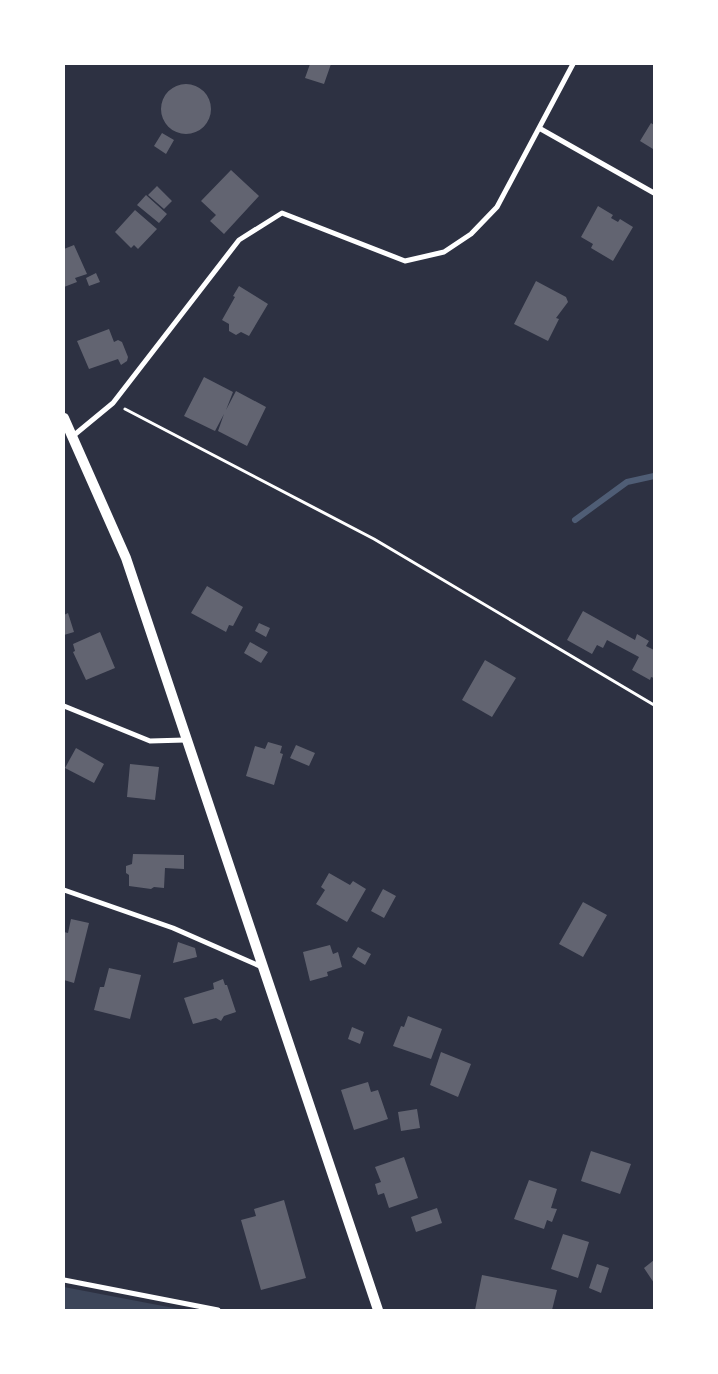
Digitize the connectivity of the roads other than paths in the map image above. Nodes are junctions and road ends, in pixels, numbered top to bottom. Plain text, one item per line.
1 (573, 64) edge
2 (539, 128) junction
3 (654, 193) edge
4 (64, 418) edge
5 (73, 436) junction
6 (64, 706) edge
7 (185, 740) junction
8 (64, 890) edge
9 (263, 967) junction
10 (64, 1280) edge
11 (218, 1310) edge
12 (378, 1310) edge

1 - 2 street
2 - 3 street
2 - 5 street
4 - 5 main road
5 - 7 main road
6 - 7 street
7 - 9 main road
8 - 9 street
9 - 12 main road
10 - 11 street

